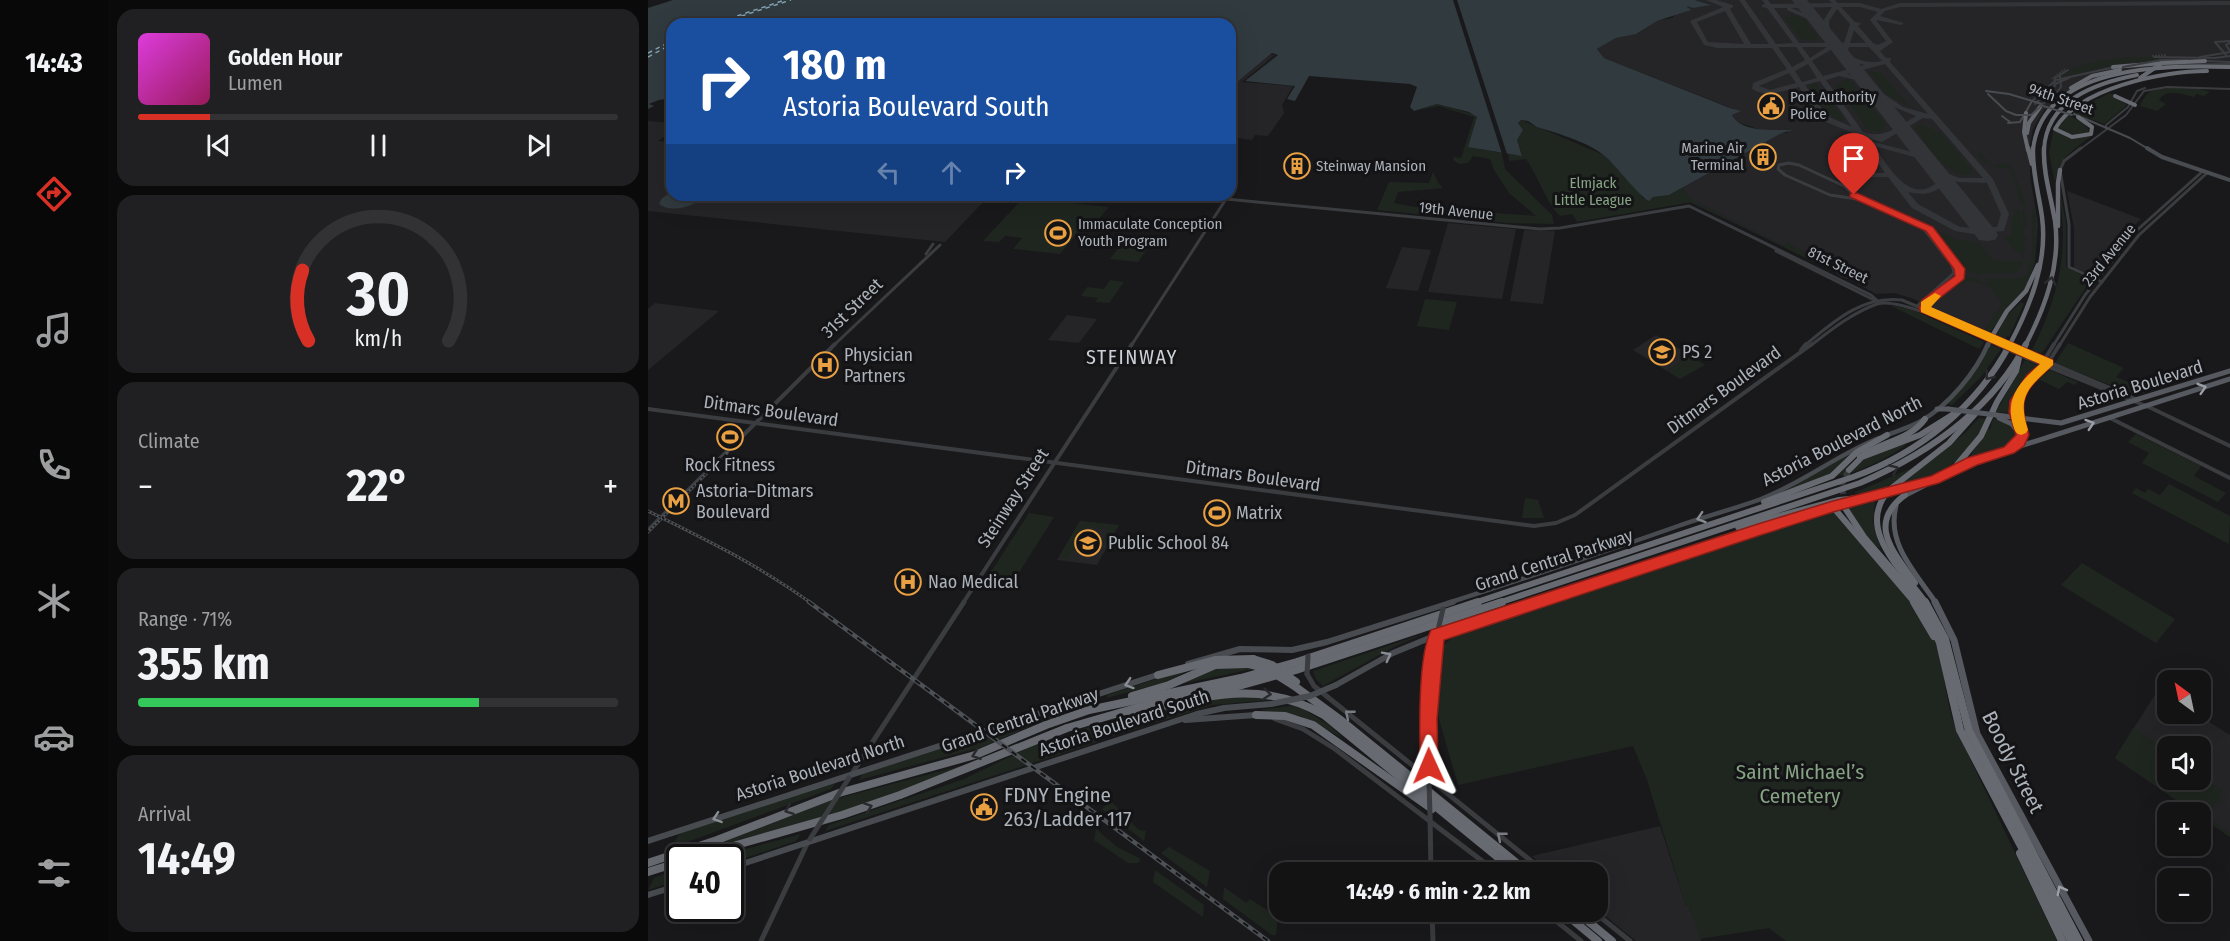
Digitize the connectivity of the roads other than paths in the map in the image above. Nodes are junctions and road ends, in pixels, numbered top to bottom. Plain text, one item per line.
1 (2230, 47) edge
2 (2166, 56) tunnel mouth
3 (2154, 57) dead end
4 (2200, 57) dead end
5 (2215, 57) dead end
6 (2220, 57) dead end
7 (2205, 61) junction
8 (2147, 65) junction
9 (2230, 65) edge
10 (2114, 67) junction
11 (2068, 70) dead end
12 (2218, 70) junction
13 (2060, 76) dead end
14 (2052, 79) tunnel mouth
15 (2047, 87) junction
16 (2126, 87) junction
17 (2230, 88) edge
18 (1987, 92) junction
19 (2004, 96) junction
20 (2011, 97) junction
21 (2050, 98) junction
22 (2133, 103) junction
23 (2037, 104) junction
24 (2000, 105) junction
25 (2027, 111) junction
26 (2047, 111) junction
27 (2073, 115) junction
28 (2002, 116) dead end
29 (2078, 117) junction
30 (2051, 120) junction
31 (2019, 122) junction
32 (2008, 123) dead end
33 (2106, 128) junction
34 (2027, 147) junction
35 (2035, 170) junction
36 (2060, 170) junction
37 (2205, 172) junction
38 (2230, 180) edge
39 (1236, 200) edge
40 (1225, 201) edge
41 (1683, 207) joint
42 (1884, 216) dead end
43 (1902, 219) junction
44 (2056, 235) junction
45 (933, 244) dead end
46 (940, 245) dead end
47 (1942, 249) junction
48 (922, 260) junction
49 (2040, 261) junction
50 (2097, 280) junction
51 (2102, 282) junction
52 (1877, 301) junction
53 (1918, 308) junction
54 (1925, 309) junction
55 (1991, 340) junction
56 (2052, 346) junction
57 (2021, 352) junction
58 (2028, 356) junction
59 (2036, 357) junction
60 (2045, 363) junction
61 (2230, 371) edge
62 (2230, 380) edge
63 (2135, 401) junction
64 (1981, 406) junction
65 (2148, 407) junction
66 (648, 409) edge
67 (1937, 409) junction
68 (1958, 412) junction
69 (1996, 416) junction
70 (2018, 418) junction
71 (2110, 418) junction
72 (1925, 419) junction
73 (755, 423) junction
74 (2132, 429) joint
75 (2071, 430) joint
76 (1887, 435) junction
77 (2022, 437) junction
78 (2230, 446) edge
79 (2009, 450) junction
80 (1054, 463) junction
81 (1954, 470) junction
82 (2230, 478) edge
83 (1935, 480) junction
84 (1905, 495) junction
85 (1869, 497) junction
86 (1833, 507) junction
87 (1845, 508) tunnel mouth
88 (1708, 525) junction
89 (648, 530) edge
90 (1700, 536) junction
91 (1926, 602) junction
92 (1443, 607) junction
93 (1438, 633) junction
94 (1309, 647) junction
95 (1251, 662) junction
96 (1158, 675) junction
97 (1946, 675) junction
98 (1089, 710) junction
99 (1256, 715) junction
100 (1105, 717) junction
101 (1176, 721) junction
102 (851, 775) junction
103 (1429, 780) junction
104 (1430, 817) junction
105 (2006, 820) junction
106 (648, 841) edge
107 (808, 841) junction
108 (739, 844) edge
109 (1431, 862) edge
110 (1485, 862) edge
111 (1501, 862) edge
112 (1502, 862) edge
113 (1515, 862) edge
114 (1532, 862) edge
115 (648, 863) edge
116 (744, 863) edge
117 (666, 866) edge
118 (648, 872) edge
119 (666, 889) edge
120 (648, 895) edge
121 (1432, 922) edge
122 (1557, 922) edge
123 (1575, 922) edge
124 (1588, 922) edge
125 (1606, 922) edge
126 (1433, 940) edge
127 (761, 941) edge
128 (1581, 941) edge
129 (1598, 941) edge
130 (1612, 941) edge
131 (1630, 941) edge
132 (2062, 941) edge
133 (2071, 941) edge
134 (2079, 941) edge
135 (2089, 941) edge

1 - 1 street, bridge
1 - 3 street, bridge
1 - 4 street, bridge
1 - 6 street
2 - 5 street, bridge
7 - 9 street
7 - 23 street, bridge
7 - 30 highway, bridge
8 - 9 street
8 - 10 street
8 - 26 highway
9 - 10 highway
9 - 12 highway
9 - 26 highway, Grand Central Parkway
10 - 15 street
11 - 21 street, bridge
12 - 16 highway
12 - 30 highway
13 - 21 street, bridge
14 - 15 street
15 - 23 street
16 - 22 highway
16 - 29 highway
17 - 22 street
17 - 22 street
18 - 19 main road, 94th Street
18 - 23 main road, 94th Street
18 - 24 main road
19 - 20 main road, 94th Street
19 - 24 main road
20 - 23 main road, 94th Street
20 - 25 main road
21 - 23 street, bridge
22 - 33 street
23 - 24 main road, bridge
23 - 25 main road
23 - 27 main road, 94th Street, bridge
23 - 34 highway, bridge
25 - 31 main road
25 - 34 highway
26 - 35 highway, Grand Central Parkway
27 - 29 main road, 94th Street
27 - 33 main road, 94th Street
28 - 31 main road
29 - 33 main road, 94th Street
30 - 44 highway, Grand Central Parkway
31 - 32 main road
33 - 36 street
33 - 37 main road, 94th Street
34 - 35 highway
35 - 49 highway, Grand Central Parkway
36 - 44 highway
36 - 50 street
37 - 38 main road, 94th Street
37 - 50 street, 23rd Avenue
37 - 51 street, 23rd Avenue
39 - 41 street, 19th Avenue
40 - 80 street, Steinway Street
41 - 52 street, 81st Street
42 - 43 street
43 - 47 street
43 - 47 street
57 -> 44 highway, Grand Central Parkway
45 - 48 street, 31st Street
46 - 48 street, 31st Street
47 - 53 street
47 - 54 street
48 - 73 street, 31st Street
49 - 55 highway
49 -> 68 highway, Grand Central Parkway
50 - 51 street
50 - 56 street, 23rd Avenue
51 - 60 street, 23rd Avenue
52 - 53 street
52 - 80 street, Ditmars Boulevard
53 - 54 street
53 - 55 street
54 - 55 street
55 - 58 street, bridge
55 - 67 main road
56 - 59 street
56 - 60 street, 23rd Avenue
57 - 64 highway, Grand Central Parkway
57 - 81 highway
58 - 59 street
58 - 60 street
59 - 60 street
60 - 63 street
60 - 70 street
61 - 63 main road, Astoria Boulevard
65 -> 62 main road, Astoria Boulevard
63 - 65 street
63 - 70 main road, Astoria Boulevard
90 -> 64 highway, Grand Central Parkway
64 - 91 highway
65 - 71 main road, Astoria Boulevard
65 - 78 street
66 - 73 street, Ditmars Boulevard
67 - 69 main road, Astoria Boulevard North, bridge
67 - 72 main road, Astoria Boulevard North
68 - 72 highway
68 - 88 highway, Grand Central Parkway
69 - 70 main road
69 - 77 main road
70 - 77 street
71 - 74 street
75 -> 71 main road, Astoria Boulevard
72 - 76 main road, Astoria Boulevard North
73 - 80 street, Ditmars Boulevard
73 - 89 street, 31st Street
74 - 82 street
75 - 79 main road, Astoria Boulevard South
76 - 88 highway
76 -> 92 main road, Astoria Boulevard North
77 - 79 main road
79 - 81 main road, Astoria Boulevard South
80 - 102 street, Steinway Street
81 - 83 main road, Astoria Boulevard South
83 - 84 main road
83 - 85 main road, Astoria Boulevard South, bridge
84 - 91 highway
135 -> 84 main road, Boody Street
85 - 86 main road, Astoria Boulevard South
85 - 90 highway
86 - 93 main road, Astoria Boulevard South
86 - 97 highway
87 - 97 highway
88 - 98 highway, Grand Central Parkway
90 - 100 highway, Grand Central Parkway
91 - 134 highway
92 - 93 street, bridge
92 - 94 main road, Astoria Boulevard North
101 -> 93 main road, Astoria Boulevard South, bridge
93 - 103 street
94 - 96 main road, Astoria Boulevard North
103 -> 94 street, bridge
95 - 96 highway
95 - 98 highway
95 - 113 highway, bridge
96 -> 102 main road, Astoria Boulevard North
97 - 105 highway
98 -> 115 highway, Grand Central Parkway
99 - 101 main road
99 - 104 street
99 - 111 highway
108 -> 100 highway, Grand Central Parkway
100 -> 112 highway
101 - 107 main road, Astoria Boulevard South
102 -> 106 main road, Astoria Boulevard North
102 - 107 street, Steinway Street, bridge
103 - 104 street, bridge
114 -> 103 street
104 - 109 street
104 - 110 street
105 - 132 highway
105 - 133 highway
107 - 116 main road, Astoria Boulevard South
107 - 127 street, Steinway Street
117 - 118 highway
119 - 120 main road
121 - 126 street
122 - 128 street
123 - 129 highway
124 - 130 highway
125 - 131 street

